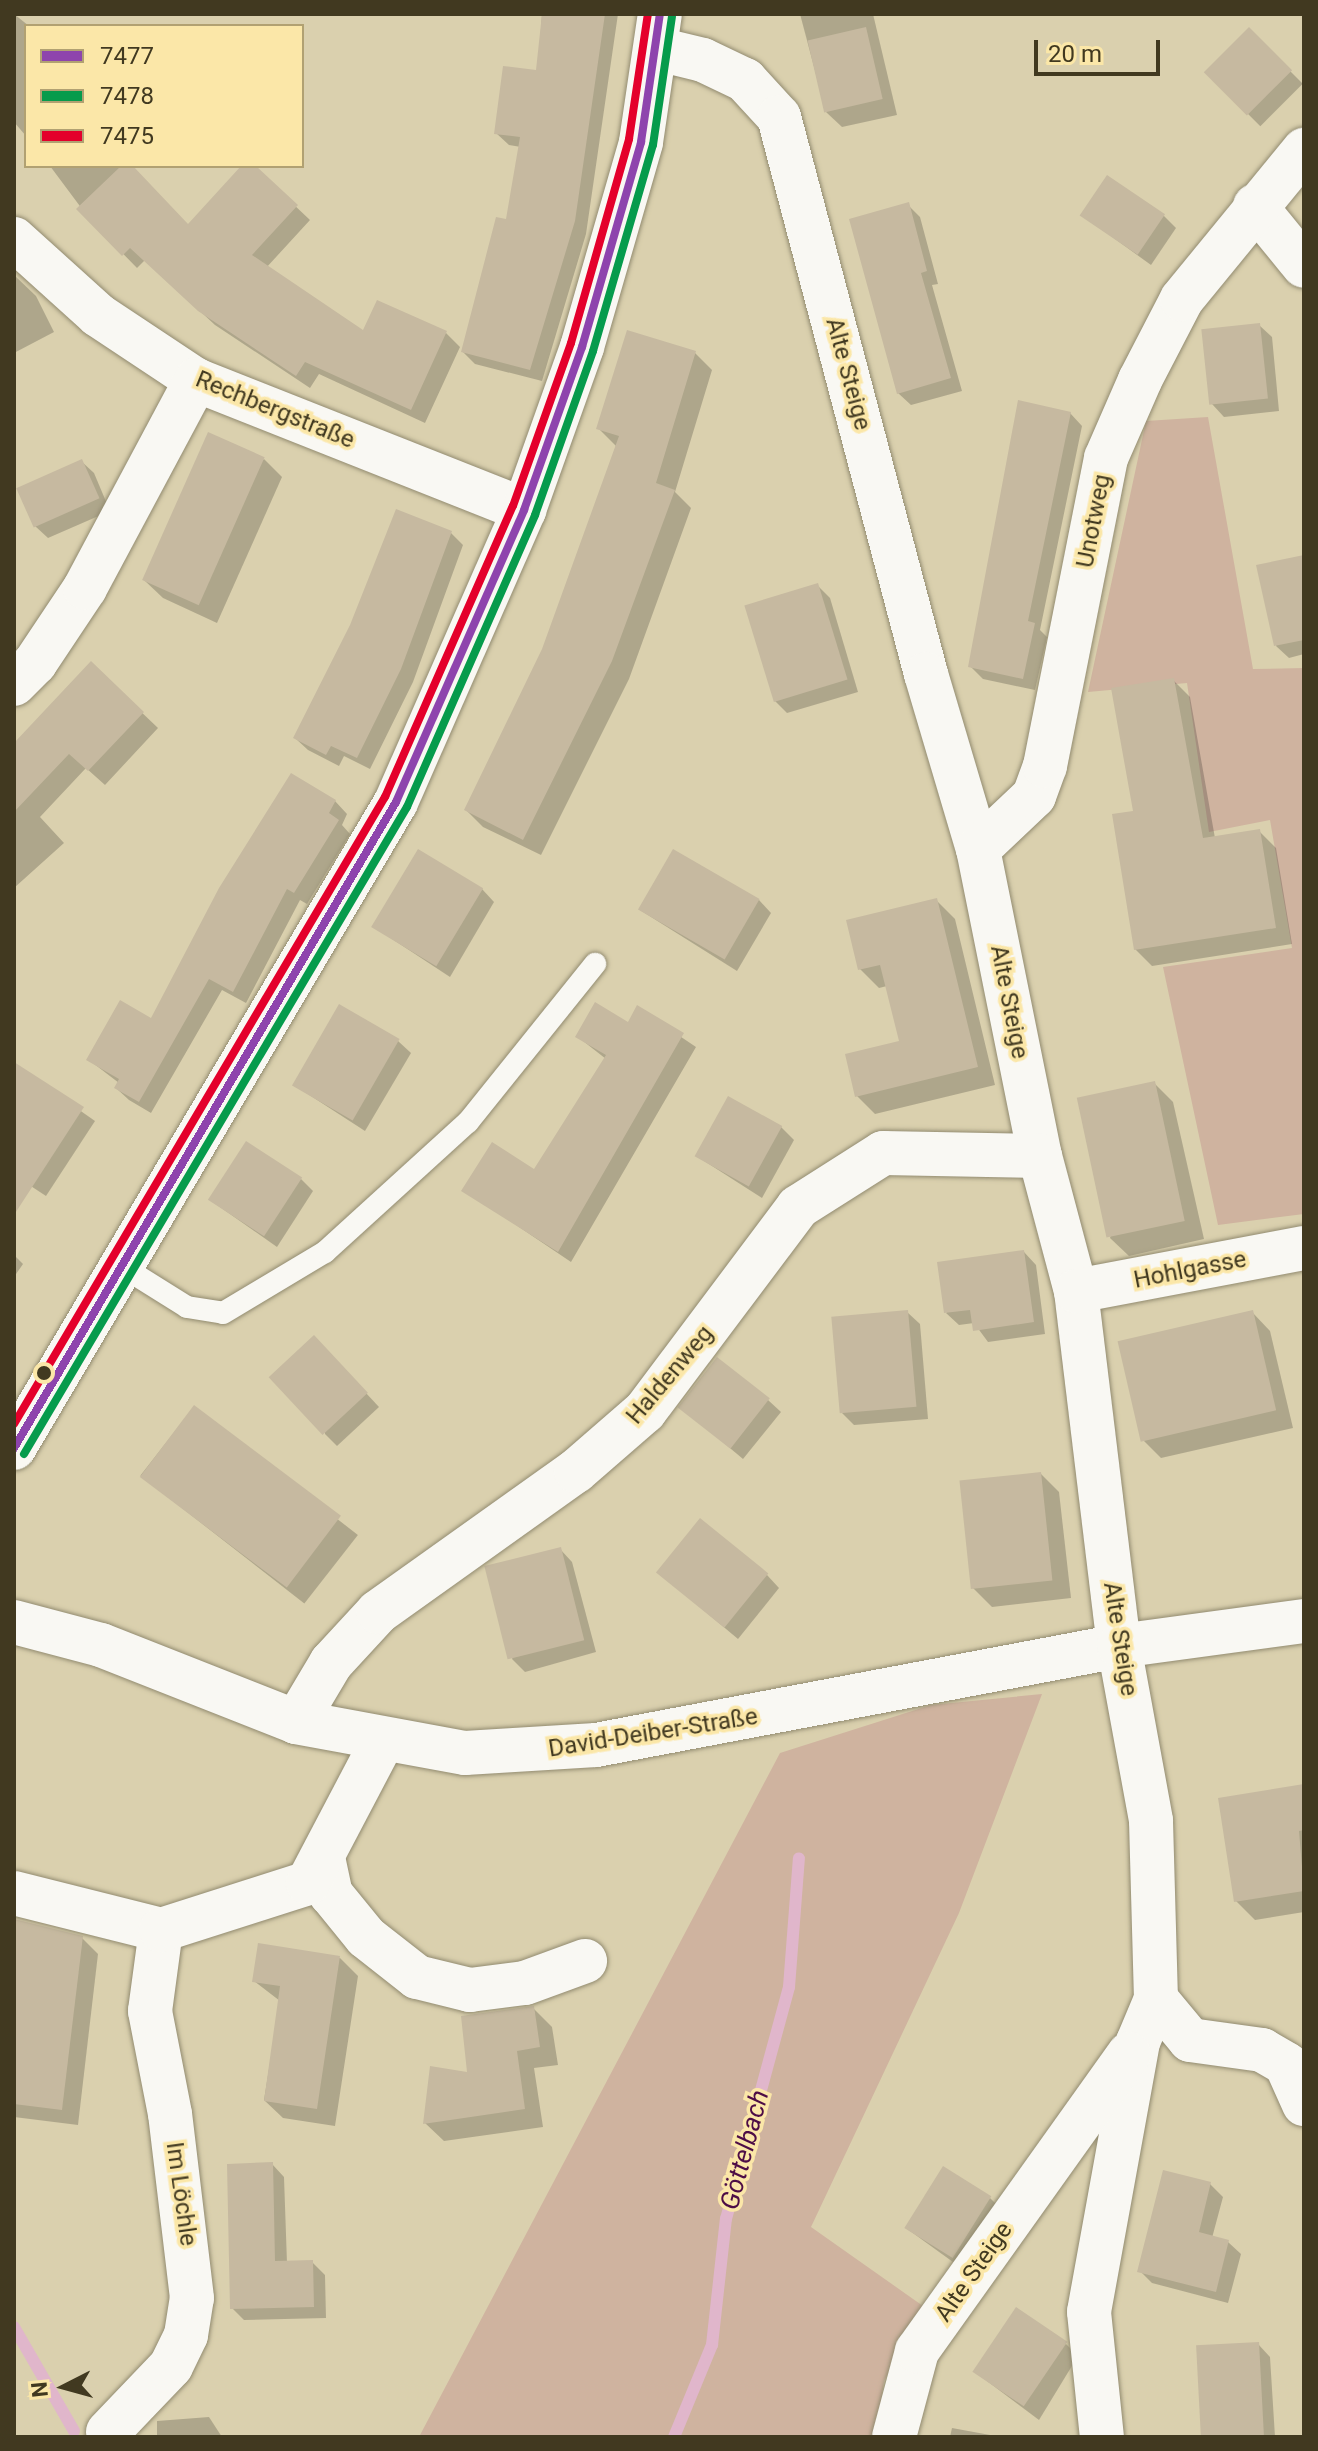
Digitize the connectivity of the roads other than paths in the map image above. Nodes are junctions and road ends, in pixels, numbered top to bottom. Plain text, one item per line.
1 (659, 31) edge
2 (1304, 150) edge
3 (1255, 206) junction
4 (14, 239) edge
5 (1304, 266) edge
6 (196, 380) junction
7 (524, 510) junction
8 (14, 684) edge
9 (978, 849) junction
10 (595, 964) dead end
11 (1040, 1156) junction
12 (1304, 1248) edge
13 (123, 1267) junction
14 (1076, 1291) junction
15 (14, 1448) edge
16 (1304, 1621) edge
17 (14, 1622) edge
18 (1119, 1646) junction
19 (296, 1722) junction
20 (382, 1742) junction
21 (324, 1862) junction
22 (14, 1893) edge
23 (161, 1930) junction
24 (585, 1961) dead end
25 (1156, 1999) junction
26 (1138, 2042) junction
27 (1304, 2104) edge
28 (108, 2432) dead end
29 (894, 2437) edge
30 (1102, 2437) edge

1 - 7 street
1 - 9 street, Alte Steige
2 - 3 street, Unotweg
3 - 5 street
3 - 9 street, Unotweg
4 - 6 street, Rechbergstraße
6 - 7 street, Rechbergstraße
6 - 8 street
7 - 13 street
9 - 11 street, Alte Steige
10 - 13 lane
11 - 14 street, Alte Steige
11 - 19 street, Haldenweg
12 - 14 street, Hohlgasse
13 - 15 street
14 - 18 street, Alte Steige
16 - 18 street, David-Deiber-Straße
17 - 19 street, David-Deiber-Straße
18 - 20 street, David-Deiber-Straße
18 - 25 street, Alte Steige
19 - 20 street, David-Deiber-Straße
20 - 21 street
21 - 23 street
21 - 24 street
22 - 23 street
23 - 28 street, Im Löchle
25 - 26 street, Alte Steige
25 - 27 street
26 - 29 street, Alte Steige
26 - 30 street, Alte Steige

